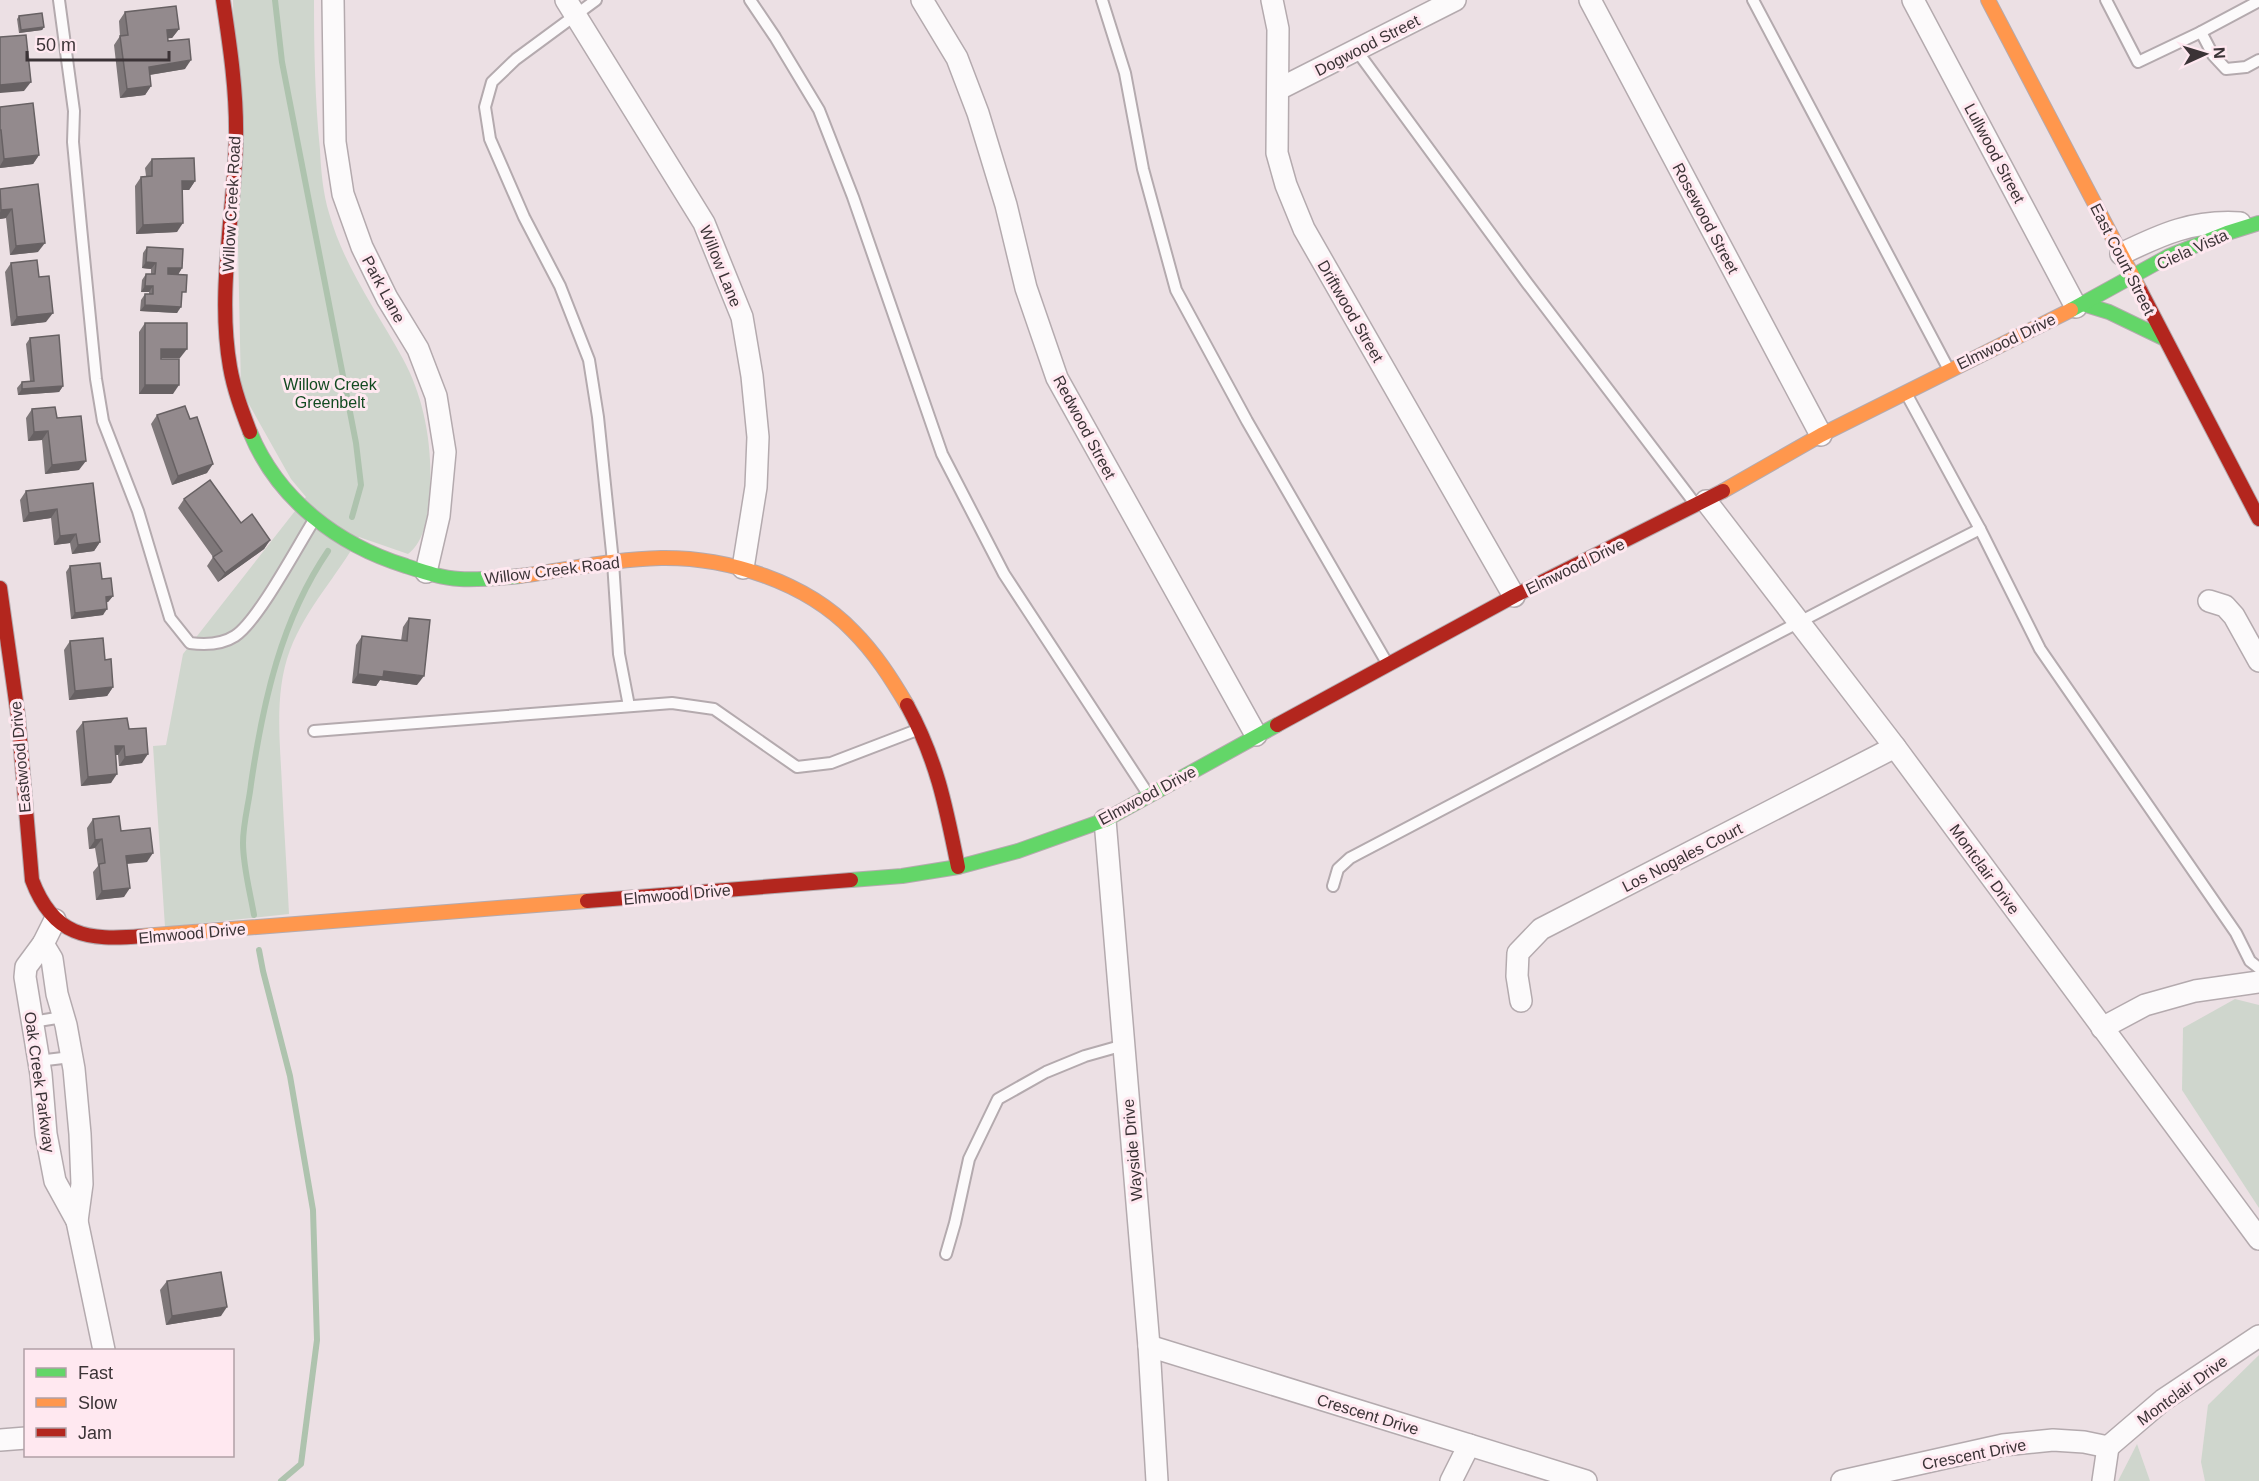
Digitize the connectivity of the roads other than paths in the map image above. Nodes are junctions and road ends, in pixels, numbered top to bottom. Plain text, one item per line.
1 (59, 0) edge
2 (223, 0) edge
3 (333, 0) edge
4 (596, 0) edge
5 (750, 0) edge
6 (922, 0) edge
7 (1102, 0) edge
8 (1272, 0) edge
9 (1590, 0) edge
10 (1753, 0) edge
11 (1913, 0) edge
12 (1988, 0) edge
13 (2106, 0) edge
14 (2259, 1) edge
15 (1447, 2) edge
16 (571, 8) edge
17 (2201, 32) junction
18 (1357, 51) junction
19 (2259, 60) edge
20 (1278, 89) junction
21 (2256, 223) edge
22 (2121, 254) junction
23 (2133, 277) junction
24 (2080, 305) junction
25 (2163, 338) junction
26 (1949, 370) junction
27 (1905, 392) junction
28 (1821, 435) junction
29 (1701, 503) junction
30 (2259, 519) edge
31 (314, 520) junction
32 (1980, 529) junction
33 (613, 562) junction
34 (742, 568) junction
35 (426, 573) junction
36 (0, 588) edge
37 (1515, 596) junction
38 (2209, 601) dead end
39 (1798, 621) junction
40 (2259, 661) edge
41 (1387, 664) junction
42 (629, 706) junction
43 (920, 729) junction
44 (314, 731) dead end
45 (1256, 735) junction
46 (1895, 747) junction
47 (1149, 795) junction
48 (1105, 819) junction
49 (958, 867) junction
50 (1333, 886) dead end
51 (55, 920) junction
52 (43, 944) junction
53 (2259, 968) edge
54 (2259, 982) edge
55 (1521, 1001) dead end
56 (63, 1017) junction
57 (32, 1022) junction
58 (2102, 1028) junction
59 (1124, 1045) junction
60 (72, 1057) junction
61 (38, 1061) junction
62 (77, 1221) junction
63 (2259, 1239) edge
64 (946, 1254) dead end
65 (2259, 1336) edge
66 (1149, 1346) junction
67 (104, 1349) edge
68 (24, 1438) edge
69 (0, 1440) edge
70 (1469, 1445) junction
71 (2108, 1447) junction
72 (1849, 1480) edge
73 (1157, 1481) edge
74 (1451, 1481) edge
75 (1586, 1481) edge
76 (2103, 1481) edge

1 - 31 lane
2 - 31 street, Willow Creek Road
3 - 35 street, Park Lane
4 - 16 lane
5 - 47 lane
6 - 45 street, Redwood Street
7 - 41 lane
8 - 20 street, Driftwood Street
9 - 28 street, Rosewood Street
10 - 26 lane
11 - 24 street, Lullwood Street
12 - 22 street, East Court Street
13 - 17 lane
14 - 17 lane
15 - 18 street, Dogwood Street
16 - 33 lane
16 - 34 street, Willow Lane
17 - 19 lane
18 - 20 street, Dogwood Street
18 - 29 lane
20 - 37 street, Driftwood Street
21 - 22 street, Ciela Vista
21 - 23 street, Ciela Vista
22 - 23 street, East Court Street
23 - 24 street, Elmwood Drive
23 - 25 street, East Court Street
24 - 25 street
24 - 26 street, Elmwood Drive
25 - 30 street, East Court Street
26 - 27 street, Elmwood Drive
27 - 28 street, Elmwood Drive
27 - 32 lane
28 - 29 street, Elmwood Drive
29 - 37 street, Elmwood Drive
29 - 39 street, Montclair Drive
31 - 35 street, Willow Creek Road
32 - 39 lane
32 - 53 lane
33 - 34 street, Willow Creek Road
33 - 35 street, Willow Creek Road
33 - 42 lane
34 - 43 street, Willow Creek Road
36 - 51 street, Eastwood Drive
37 - 41 street, Elmwood Drive
38 - 40 street
39 - 46 street, Montclair Drive
39 - 50 lane
41 - 45 street, Elmwood Drive
42 - 43 lane
42 - 44 lane
43 - 49 street, Willow Creek Road
45 - 47 street, Elmwood Drive
46 - 55 street, Los Nogales Court
46 - 58 street, Montclair Drive
47 - 48 street, Elmwood Drive
48 - 49 street, Elmwood Drive
48 - 59 street, Wayside Drive
49 - 51 street, Elmwood Drive
51 - 52 street, Oak Creek Parkway
52 - 56 street, Oak Creek Parkway
52 - 57 street, Oak Creek Parkway
54 - 58 street
56 - 57 lane
56 - 60 street, Oak Creek Parkway
57 - 61 street, Oak Creek Parkway
58 - 63 street, Montclair Drive
59 - 64 lane
59 - 66 street, Wayside Drive
60 - 61 lane
60 - 62 street, Oak Creek Parkway
61 - 62 street, Oak Creek Parkway
62 - 67 street, Oak Creek Parkway
65 - 71 street, Montclair Drive
66 - 70 street, Crescent Drive
66 - 73 street, Wayside Drive
68 - 69 street
70 - 74 street
70 - 75 street, Crescent Drive
71 - 72 street, Crescent Drive
71 - 76 street

